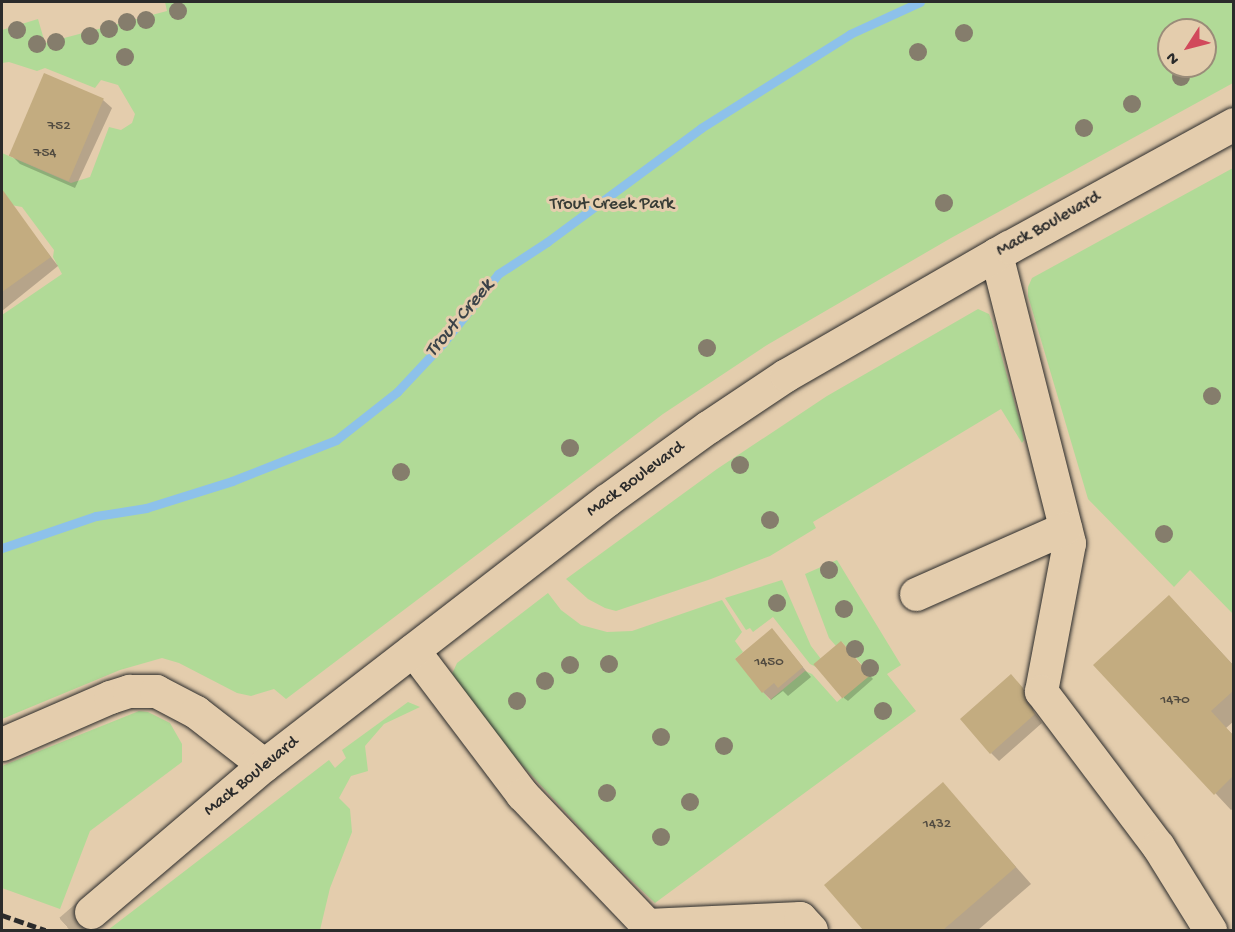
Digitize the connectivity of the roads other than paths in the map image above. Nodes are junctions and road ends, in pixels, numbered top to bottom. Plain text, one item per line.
1 (1233, 124) edge
2 (996, 254) junction
3 (1065, 528) junction
4 (915, 594) dead end
5 (412, 650) junction
6 (2, 744) edge
7 (264, 765) junction
8 (91, 912) tunnel mouth
9 (649, 928) edge
10 (811, 930) edge
11 (1210, 930) edge

1 - 2 main road, Mack Boulevard
2 - 3 main road
2 - 5 main road, Mack Boulevard
3 - 4 main road
3 - 11 main road
5 - 7 main road, Mack Boulevard
5 - 9 main road
6 - 7 main road
7 - 8 main road, Mack Boulevard
9 - 10 main road

